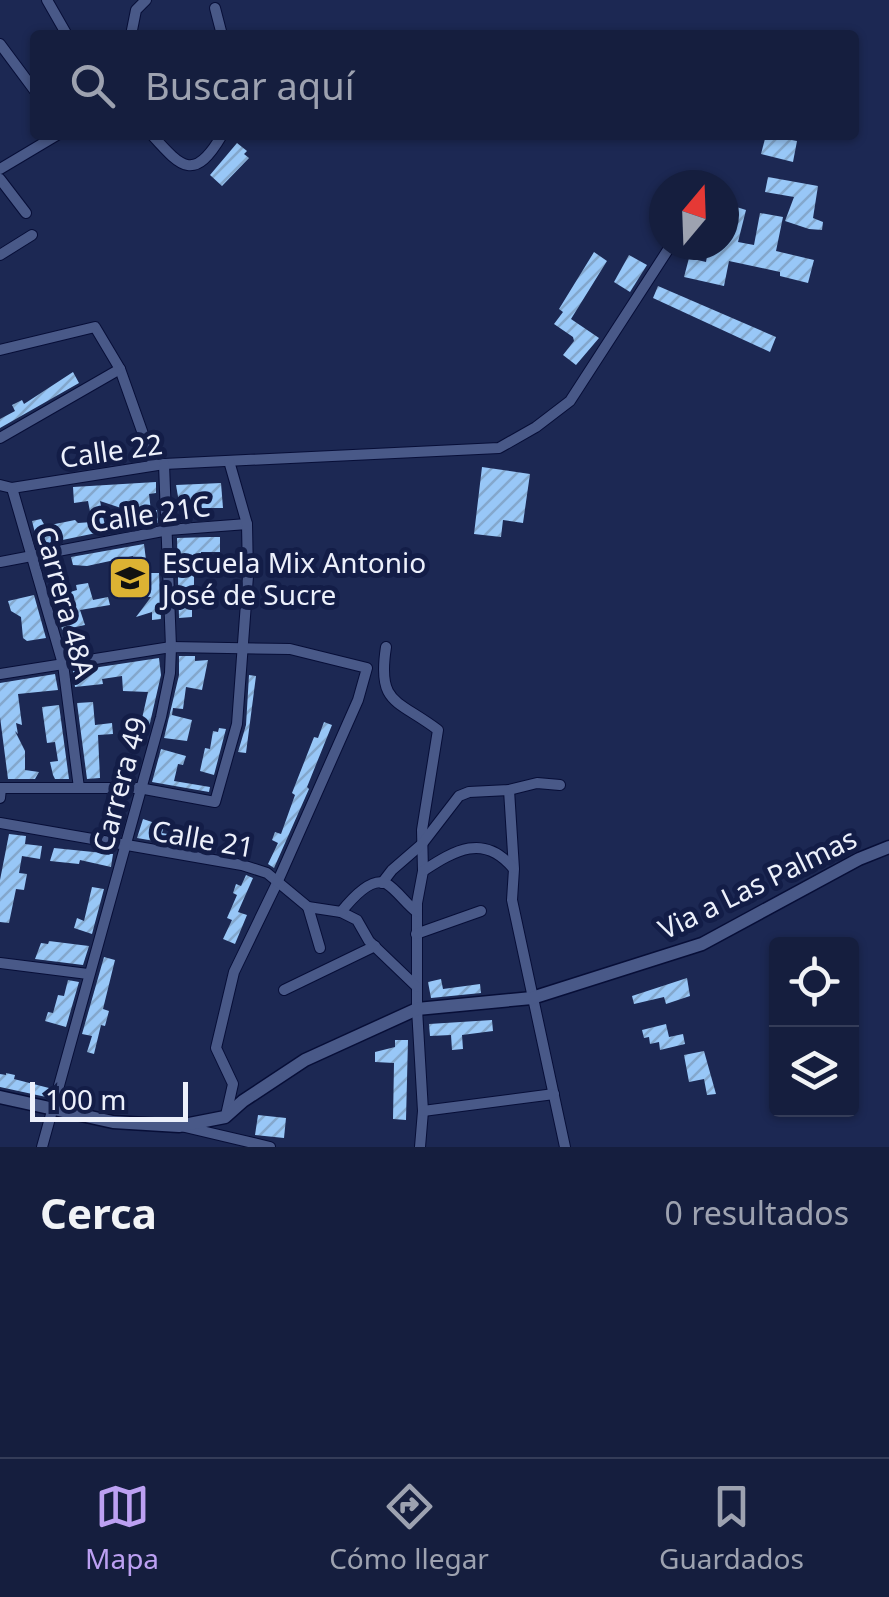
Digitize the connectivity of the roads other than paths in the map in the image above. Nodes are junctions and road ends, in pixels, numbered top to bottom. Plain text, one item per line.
1 (47, 0) edge
2 (146, 0) edge
3 (216, 8) dead end
4 (65, 30) edge
5 (132, 30) edge
6 (221, 30) edge
7 (0, 44) edge
8 (30, 84) edge
9 (49, 140) edge
10 (156, 140) edge
11 (218, 140) edge
12 (0, 169) edge
13 (0, 178) edge
14 (26, 213) dead end
15 (32, 236) dead end
16 (0, 255) edge
17 (661, 260) edge
18 (0, 350) edge
19 (120, 369) junction
20 (0, 438) edge
21 (228, 461) junction
22 (159, 465) junction
23 (6, 486) edge
24 (247, 524) junction
25 (168, 530) junction
26 (30, 554) junction
27 (0, 562) edge
28 (172, 646) junction
29 (243, 647) junction
30 (386, 647) dead end
31 (62, 664) junction
32 (0, 674) edge
33 (560, 785) dead end
34 (79, 788) junction
35 (139, 788) junction
36 (509, 790) junction
37 (0, 798) edge
38 (0, 823) edge
39 (422, 844) junction
40 (126, 847) junction
41 (889, 847) edge
42 (514, 870) junction
43 (423, 872) junction
44 (277, 883) junction
45 (382, 883) junction
46 (308, 907) junction
47 (341, 912) junction
48 (417, 912) junction
49 (480, 912) dead end
50 (416, 934) junction
51 (374, 946) junction
52 (320, 948) dead end
53 (0, 964) edge
54 (88, 974) junction
55 (417, 987) junction
56 (284, 990) dead end
57 (532, 998) junction
58 (417, 1009) junction
59 (554, 1094) junction
60 (0, 1097) edge
61 (50, 1108) junction
62 (423, 1112) junction
63 (226, 1117) junction
64 (179, 1126) junction
65 (42, 1147) edge
66 (270, 1147) edge
67 (420, 1147) edge
68 (565, 1147) edge

1 - 4 street
2 - 5 street
3 - 6 street
7 - 8 street
9 - 12 street
10 - 11 street
13 - 14 street
15 - 16 street
17 - 21 street, Calle 22
18 - 19 street, Carrera 49
19 - 20 street
19 - 22 street, Carrera 49
21 - 22 street, Calle 22
21 - 24 street
22 - 23 street, Calle 22
22 - 25 street, Carrera 49
23 - 26 street, Carrera 48A
24 - 25 street, Calle 21C
24 - 29 street
25 - 26 street, Calle 21C
25 - 28 street, Carrera 49
26 - 27 street, Calle 21C
26 - 31 street, Carrera 48A
28 - 29 street
28 - 31 street
28 - 35 street, Carrera 49
29 - 35 street
29 - 44 street
30 - 39 street
31 - 32 street
31 - 34 street, Carrera 48A
33 - 36 street
34 - 35 street
34 - 37 street
35 - 40 street, Carrera 49
36 - 39 street
36 - 42 street
38 - 40 street, Calle 21
39 - 43 street
39 - 45 street
40 - 44 street, Calle 21
40 - 54 street, Carrera 49
41 - 57 street, Via a Las Palmas
42 - 43 street
42 - 57 street
43 - 48 street
44 - 46 street, Calle 21
44 - 63 street
45 - 47 street
45 - 48 street
46 - 47 street
46 - 52 street
47 - 51 street
48 - 50 street
49 - 50 street
50 - 55 street
51 - 55 street
51 - 56 street
53 - 54 street
54 - 61 street, Carrera 49
55 - 58 street
57 - 58 street, Via a Las Palmas
57 - 59 street
58 - 62 street
58 - 63 street, Via a Las Palmas
59 - 62 street
59 - 68 street
60 - 61 street
61 - 64 street
61 - 65 street, Carrera 49
62 - 67 street
63 - 64 street
64 - 66 street

